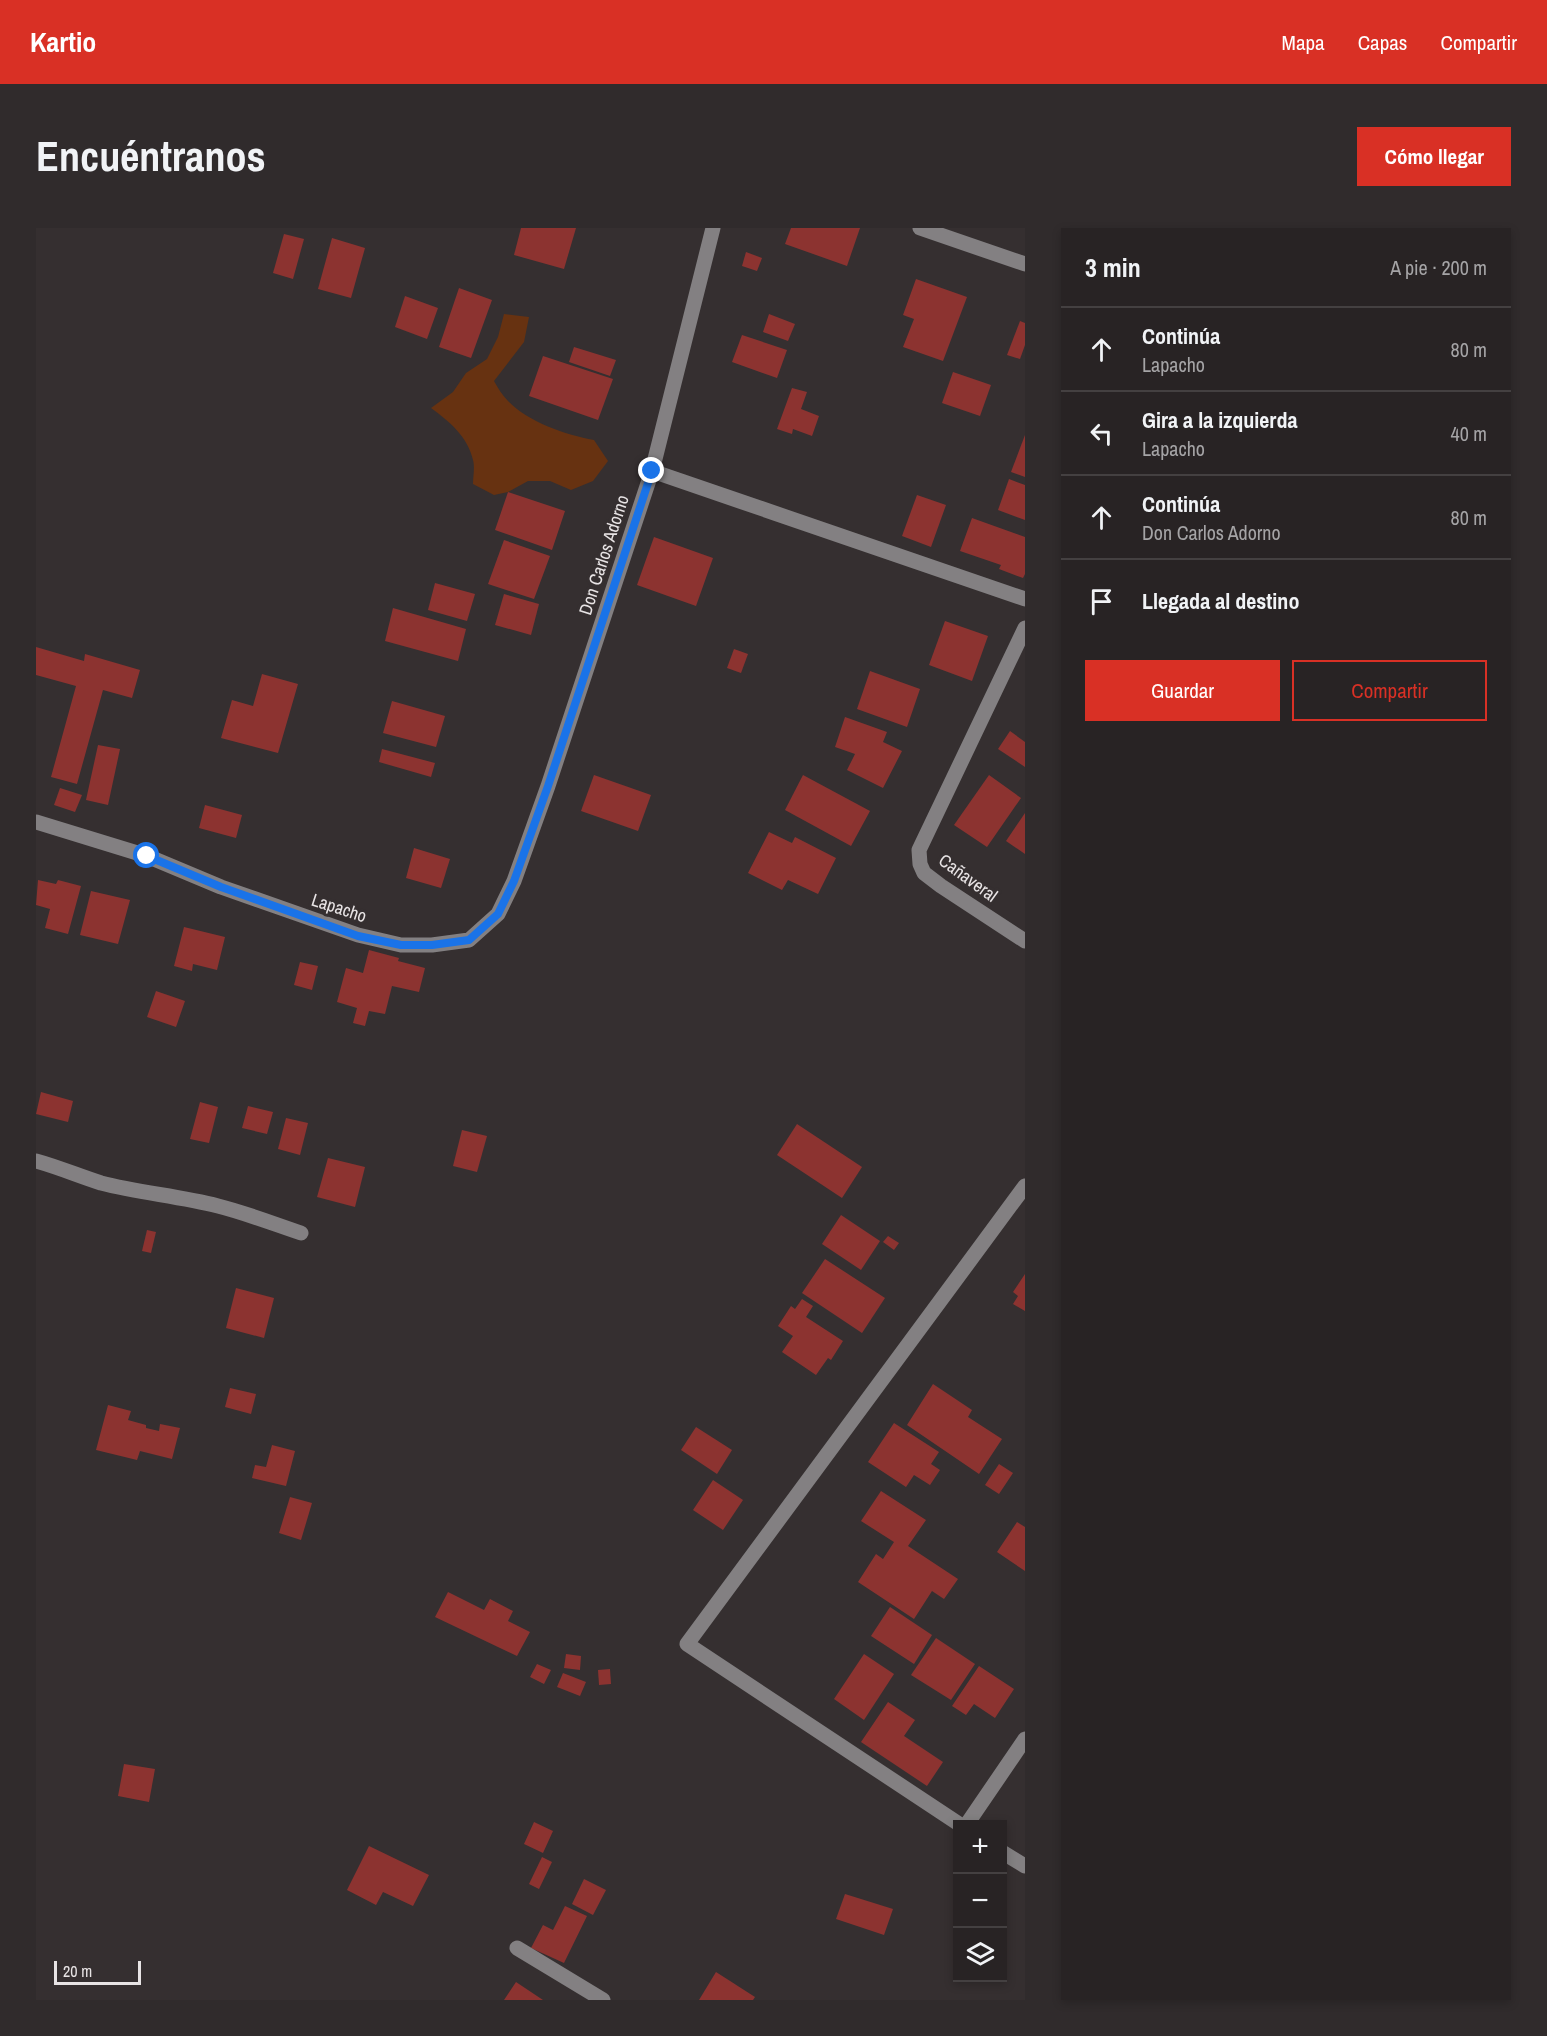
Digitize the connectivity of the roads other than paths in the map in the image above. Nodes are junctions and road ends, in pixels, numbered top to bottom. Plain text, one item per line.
1 (713, 228) edge
2 (920, 228) edge
3 (1025, 264) edge
4 (652, 471) junction
5 (1025, 598) edge
6 (1025, 628) edge
7 (548, 786) joint
8 (36, 822) edge
9 (1025, 941) edge
10 (36, 1161) edge
11 (1025, 1186) edge
12 (301, 1233) dead end
13 (1025, 1739) edge
14 (953, 1820) edge
15 (970, 1820) edge
16 (1007, 1855) edge
17 (1025, 1866) edge
18 (517, 1948) dead end
19 (603, 2000) edge

1 - 4 street, Don Carlos Adorno
2 - 3 street
4 - 5 street
4 - 7 street, Don Carlos Adorno
6 - 9 street, Cañaveral
7 - 8 street, Lapacho
10 - 12 street
11 - 14 street
13 - 15 street
16 - 17 street
18 - 19 street

